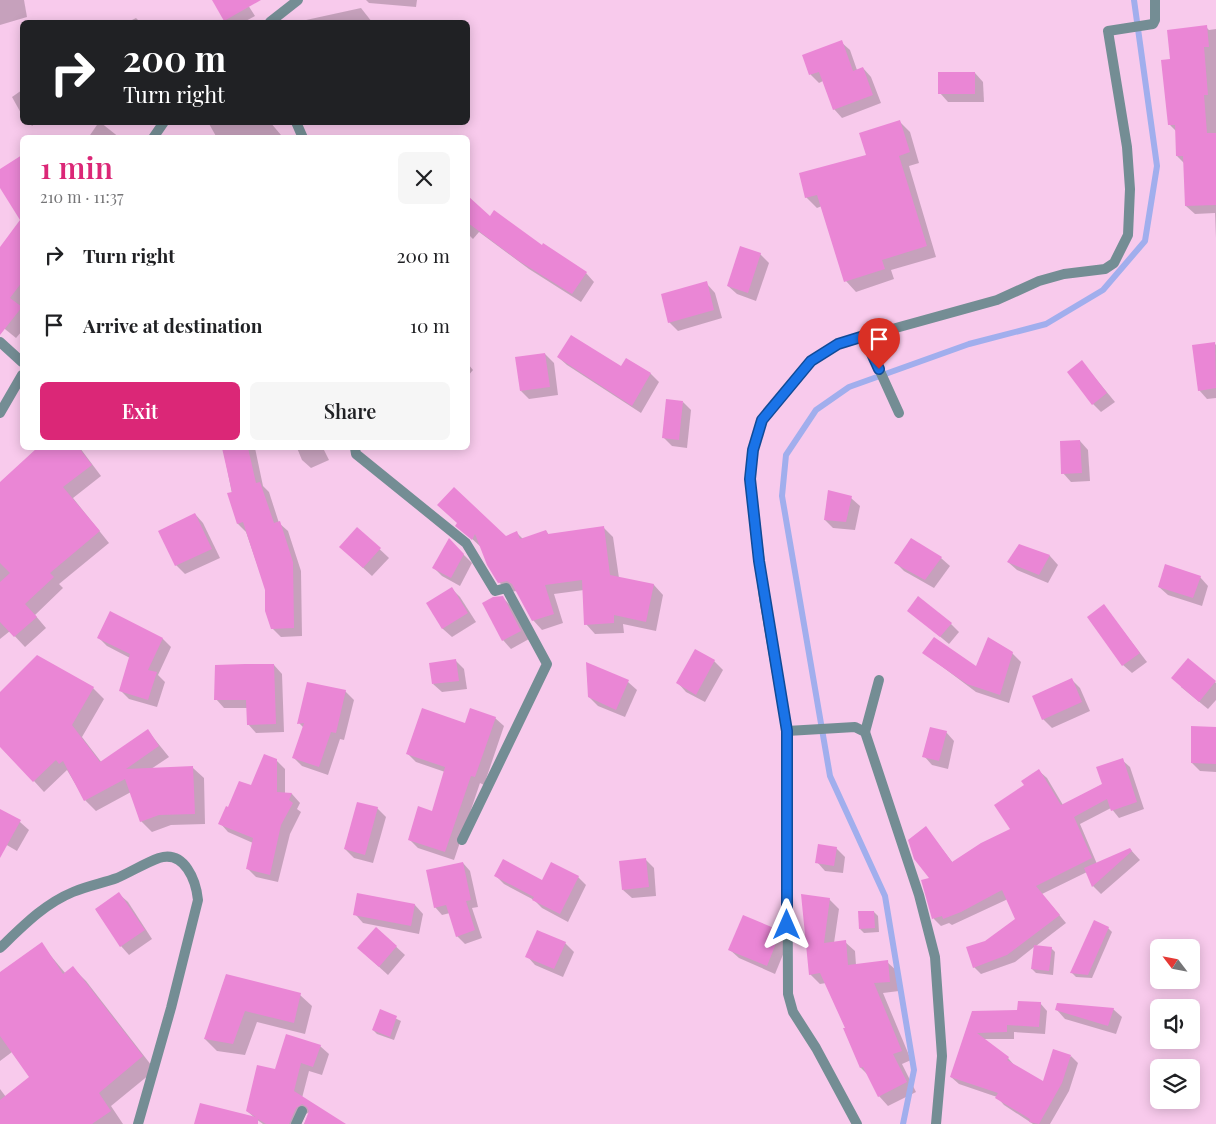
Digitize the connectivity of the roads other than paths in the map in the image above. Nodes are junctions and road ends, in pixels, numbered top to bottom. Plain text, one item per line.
1 (298, 0) edge
2 (1155, 0) edge
3 (273, 20) edge
4 (864, 336) junction
5 (0, 342) edge
6 (20, 360) edge
7 (20, 378) edge
8 (0, 413) edge
9 (899, 413) dead end
10 (355, 450) edge
11 (879, 680) dead end
12 (787, 731) junction
13 (866, 732) junction
14 (462, 840) dead end
15 (0, 948) edge
16 (302, 1112) dead end
17 (138, 1124) edge
18 (296, 1124) edge
19 (857, 1124) edge
20 (936, 1124) edge

1 - 3 street
2 - 4 street
4 - 9 street
4 - 12 street
5 - 6 street
7 - 8 street
10 - 14 street
11 - 13 street
12 - 13 street
12 - 19 street
13 - 20 street
15 - 17 street
16 - 18 street

